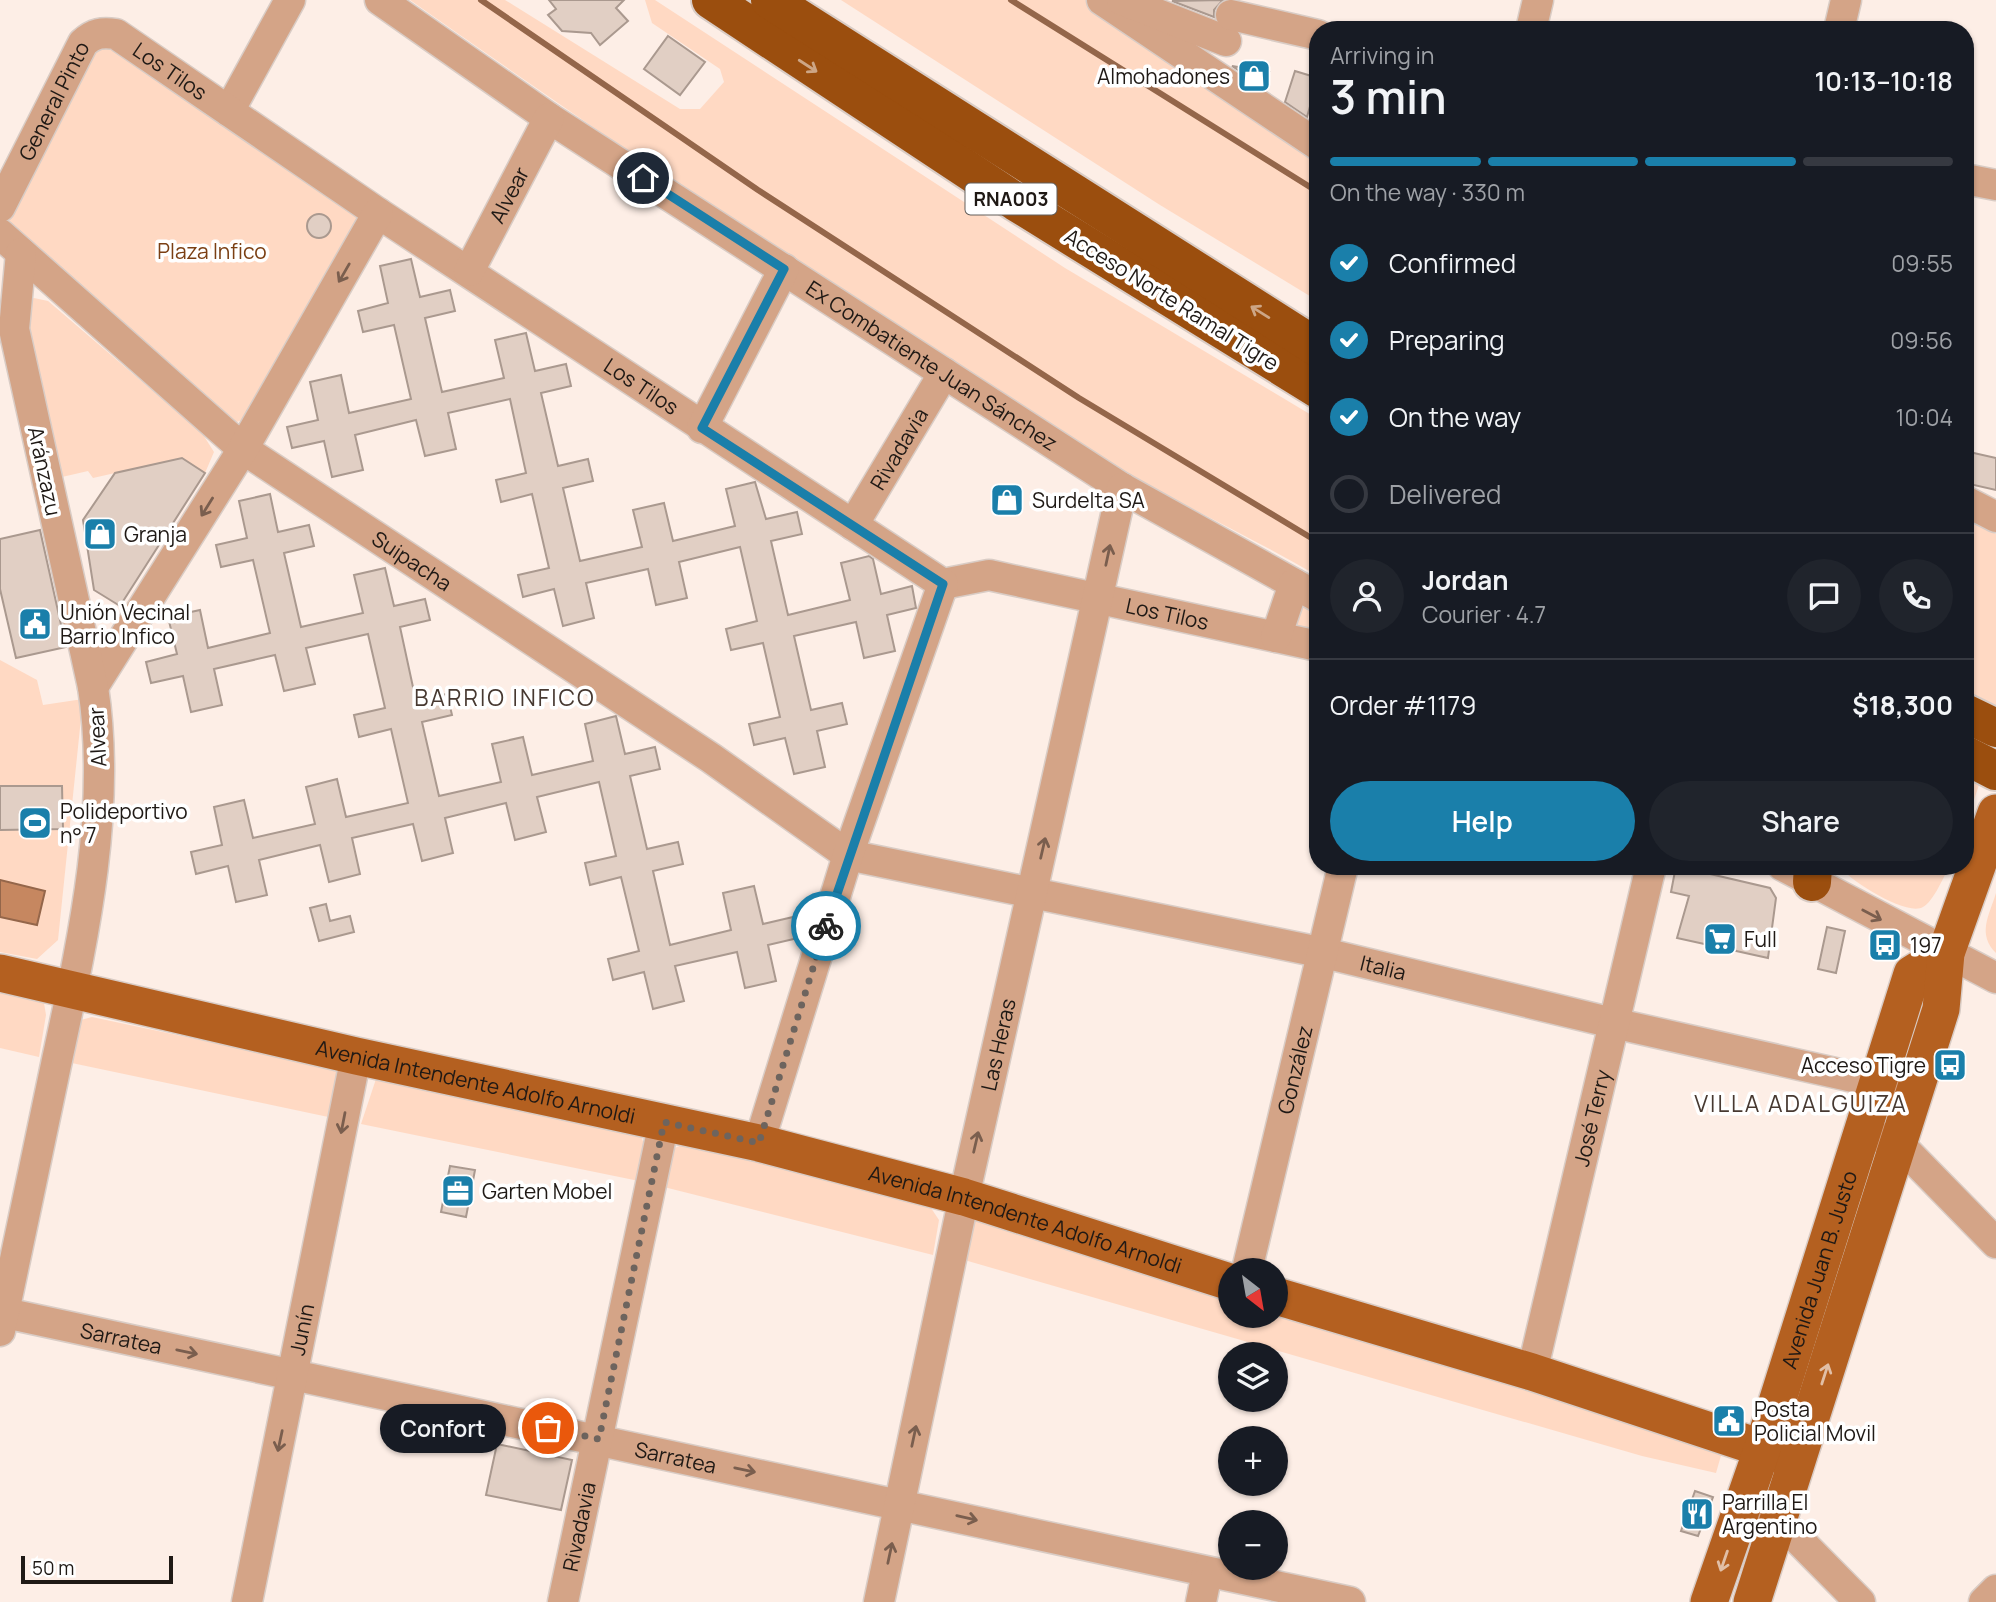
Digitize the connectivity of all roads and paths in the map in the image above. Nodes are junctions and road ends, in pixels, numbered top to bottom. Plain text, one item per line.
1 (290, 0) edge
2 (380, 0) edge
3 (681, 0) edge
4 (711, 0) edge
5 (770, 0) edge
6 (797, 0) edge
7 (1102, 0) edge
8 (1122, 0) edge
9 (1538, 0) edge
10 (1846, 0) edge
11 (1231, 19) edge
12 (1533, 21) edge
13 (1841, 21) edge
14 (1309, 33) edge
15 (91, 36) joint
16 (770, 41) junction
17 (1217, 80) junction
18 (229, 111) junction
19 (549, 118) junction
20 (1309, 139) edge
21 (1009, 153) junction
22 (1974, 181) edge
23 (1996, 185) edge
24 (0, 206) edge
25 (378, 214) junction
26 (10, 244) edge
27 (784, 269) junction
28 (469, 271) junction
29 (1309, 342) edge
30 (944, 373) junction
31 (1309, 383) edge
32 (702, 428) junction
33 (243, 449) junction
34 (1122, 488) junction
35 (1974, 506) edge
36 (1996, 517) edge
37 (853, 525) junction
38 (943, 584) junction
39 (1306, 591) edge
40 (1099, 597) junction
41 (1276, 637) junction
42 (1309, 644) edge
43 (93, 687) junction
44 (1974, 717) edge
45 (1996, 728) edge
46 (1974, 760) edge
47 (1996, 771) edge
48 (1996, 813) edge
49 (848, 855) junction
50 (1341, 875) edge
51 (1649, 875) edge
52 (1808, 875) edge
53 (1974, 875) edge
54 (1974, 875) edge
55 (1033, 894) junction
56 (1324, 953) junction
57 (1946, 953) junction
58 (0, 974) edge
59 (1996, 978) edge
60 (72, 989) junction
61 (1613, 1024) junction
62 (356, 1056) junction
63 (1877, 1082) junction
64 (1915, 1090) junction
65 (664, 1122) junction
66 (1861, 1132) junction
67 (759, 1143) junction
68 (1898, 1143) junction
69 (964, 1197) junction
70 (1996, 1243) edge
71 (1250, 1258) edge
72 (1218, 1278) edge
73 (1288, 1300) edge
74 (1, 1319) edge
75 (1532, 1371) junction
76 (294, 1374) junction
77 (599, 1439) junction
78 (1762, 1450) junction
79 (1797, 1460) junction
80 (900, 1503) junction
81 (1742, 1507) junction
82 (1778, 1519) junction
83 (1207, 1573) junction
84 (1996, 1590) edge
85 (247, 1602) edge
86 (563, 1602) edge
87 (879, 1602) edge
88 (1201, 1602) edge
89 (1350, 1602) edge
90 (1709, 1602) edge
91 (1752, 1602) edge
92 (1860, 1602) edge
93 (1984, 1602) edge

1 - 18 street
2 - 19 street, Ex Combatiente Juan Sánchez
3 - 16 highway
4 - 16 highway, Acceso Norte Ramal Tigre / RNA003
5 - 21 highway, Acceso Norte Ramal Tigre / RNA003
6 - 21 highway
7 - 17 street
8 - 11 street
9 - 12 street
10 - 13 street
11 - 14 street
11 - 17 street
15 - 18 street, Los Tilos
15 - 24 street, General Pinto
16 -> 31 highway, Acceso Norte Ramal Tigre / RNA003
17 - 20 street
18 - 25 street, Los Tilos
19 - 27 street, Ex Combatiente Juan Sánchez
19 - 28 street, Alvear
29 -> 21 highway, Acceso Norte Ramal Tigre / RNA003
22 - 23 street
25 - 28 street, Los Tilos
25 -> 33 street, Alvear
26 - 33 street, Suipacha
26 - 43 street, Aránzazu
27 - 30 street, Ex Combatiente Juan Sánchez
27 - 32 street
28 - 32 street, Los Tilos
30 - 34 street, Ex Combatiente Juan Sánchez
30 - 37 street, Rivadavia
32 - 37 street, Los Tilos
33 -> 43 street, Alvear
33 - 49 street, Suipacha
34 - 39 street, Ex Combatiente Juan Sánchez
40 -> 34 street, Las Heras
35 - 36 street
37 - 38 street, Los Tilos
38 - 40 street, Los Tilos
38 - 49 street
39 - 41 street
40 - 41 street, Los Tilos
55 -> 40 street, Las Heras
41 - 42 street, Los Tilos
43 - 60 street, Alvear
44 - 45 highway
46 - 47 highway
48 - 53 main road, Avenida Juan B. Justo
49 - 55 street, Italia
49 - 67 street
50 - 56 street, González
51 - 61 street, José Terry
52 -> 57 street
54 - 57 main road, Avenida Juan B. Justo
55 - 56 street, Italia
69 -> 55 street, Las Heras
56 - 61 street, Italia
56 - 71 street, González
57 - 59 street
57 - 63 main road, Avenida Juan B. Justo
57 - 64 main road, Avenida Juan B. Justo
58 - 60 main road, Avenida Intendente Adolfo Arnoldi
60 - 62 main road, Avenida Intendente Adolfo Arnoldi
60 - 74 street, Alvear
61 - 63 street, Italia
61 - 75 street, José Terry
62 - 65 main road, Avenida Intendente Adolfo Arnoldi
62 -> 76 street, Junín
63 - 64 street, Italia
63 - 66 main road, Avenida Juan B. Justo
64 - 68 main road, Avenida Juan B. Justo
65 - 67 main road, Avenida Intendente Adolfo Arnoldi
65 - 77 street, Rivadavia
66 - 68 street
66 - 78 main road, Avenida Juan B. Justo
67 - 69 main road, Avenida Intendente Adolfo Arnoldi
68 - 70 street
79 -> 68 main road, Avenida Juan B. Justo
69 - 72 main road, Avenida Intendente Adolfo Arnoldi
80 -> 69 street, Las Heras
73 - 75 main road
74 -> 76 street, Sarratea
75 - 78 main road
76 - 77 street, Sarratea
76 -> 85 street, Junín
77 -> 80 street, Sarratea
77 - 86 street, Rivadavia
78 - 79 main road
78 - 81 main road, Avenida Juan B. Justo
79 - 82 main road, Avenida Juan B. Justo
80 -> 83 street, Sarratea
87 -> 80 street, Las Heras
81 - 82 street
81 -> 90 main road, Avenida Juan B. Justo
82 - 91 main road, Avenida Juan B. Justo
82 - 92 street
83 - 88 street
83 - 89 street, Sarratea
84 - 93 street

